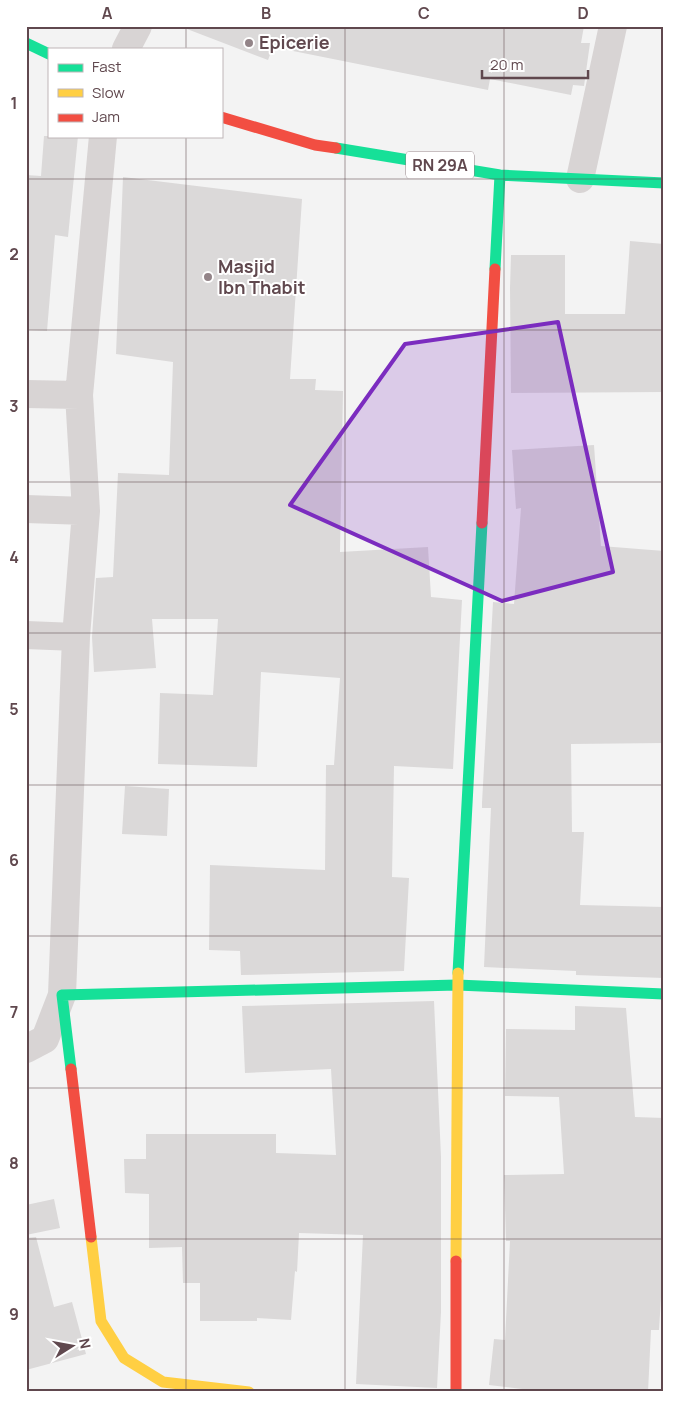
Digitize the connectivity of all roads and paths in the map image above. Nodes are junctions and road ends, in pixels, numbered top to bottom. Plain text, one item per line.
1 (138, 26) edge
2 (613, 26) edge
3 (26, 43) edge
4 (127, 48) edge
5 (48, 54) edge
6 (222, 117) edge
7 (103, 138) edge
8 (500, 174) junction
9 (580, 179) junction
10 (664, 183) edge
11 (26, 394) edge
12 (79, 396) junction
13 (26, 509) edge
14 (86, 511) junction
15 (26, 635) edge
16 (76, 637) junction
17 (457, 985) junction
18 (664, 994) edge
19 (62, 995) junction
20 (26, 1049) edge
21 (249, 1392) edge
22 (456, 1392) edge

1 - 4 street
2 - 9 street
3 - 5 street
6 - 8 street, RN 29A
7 - 12 street
8 - 9 street, RN 29A
8 - 17 street
9 - 10 street, RN 29A
11 - 12 street
12 - 14 street
13 - 14 street
14 - 16 street
15 - 16 street
16 - 19 street
17 - 18 street
17 - 19 street
17 - 22 street
19 - 20 street
19 - 21 street

